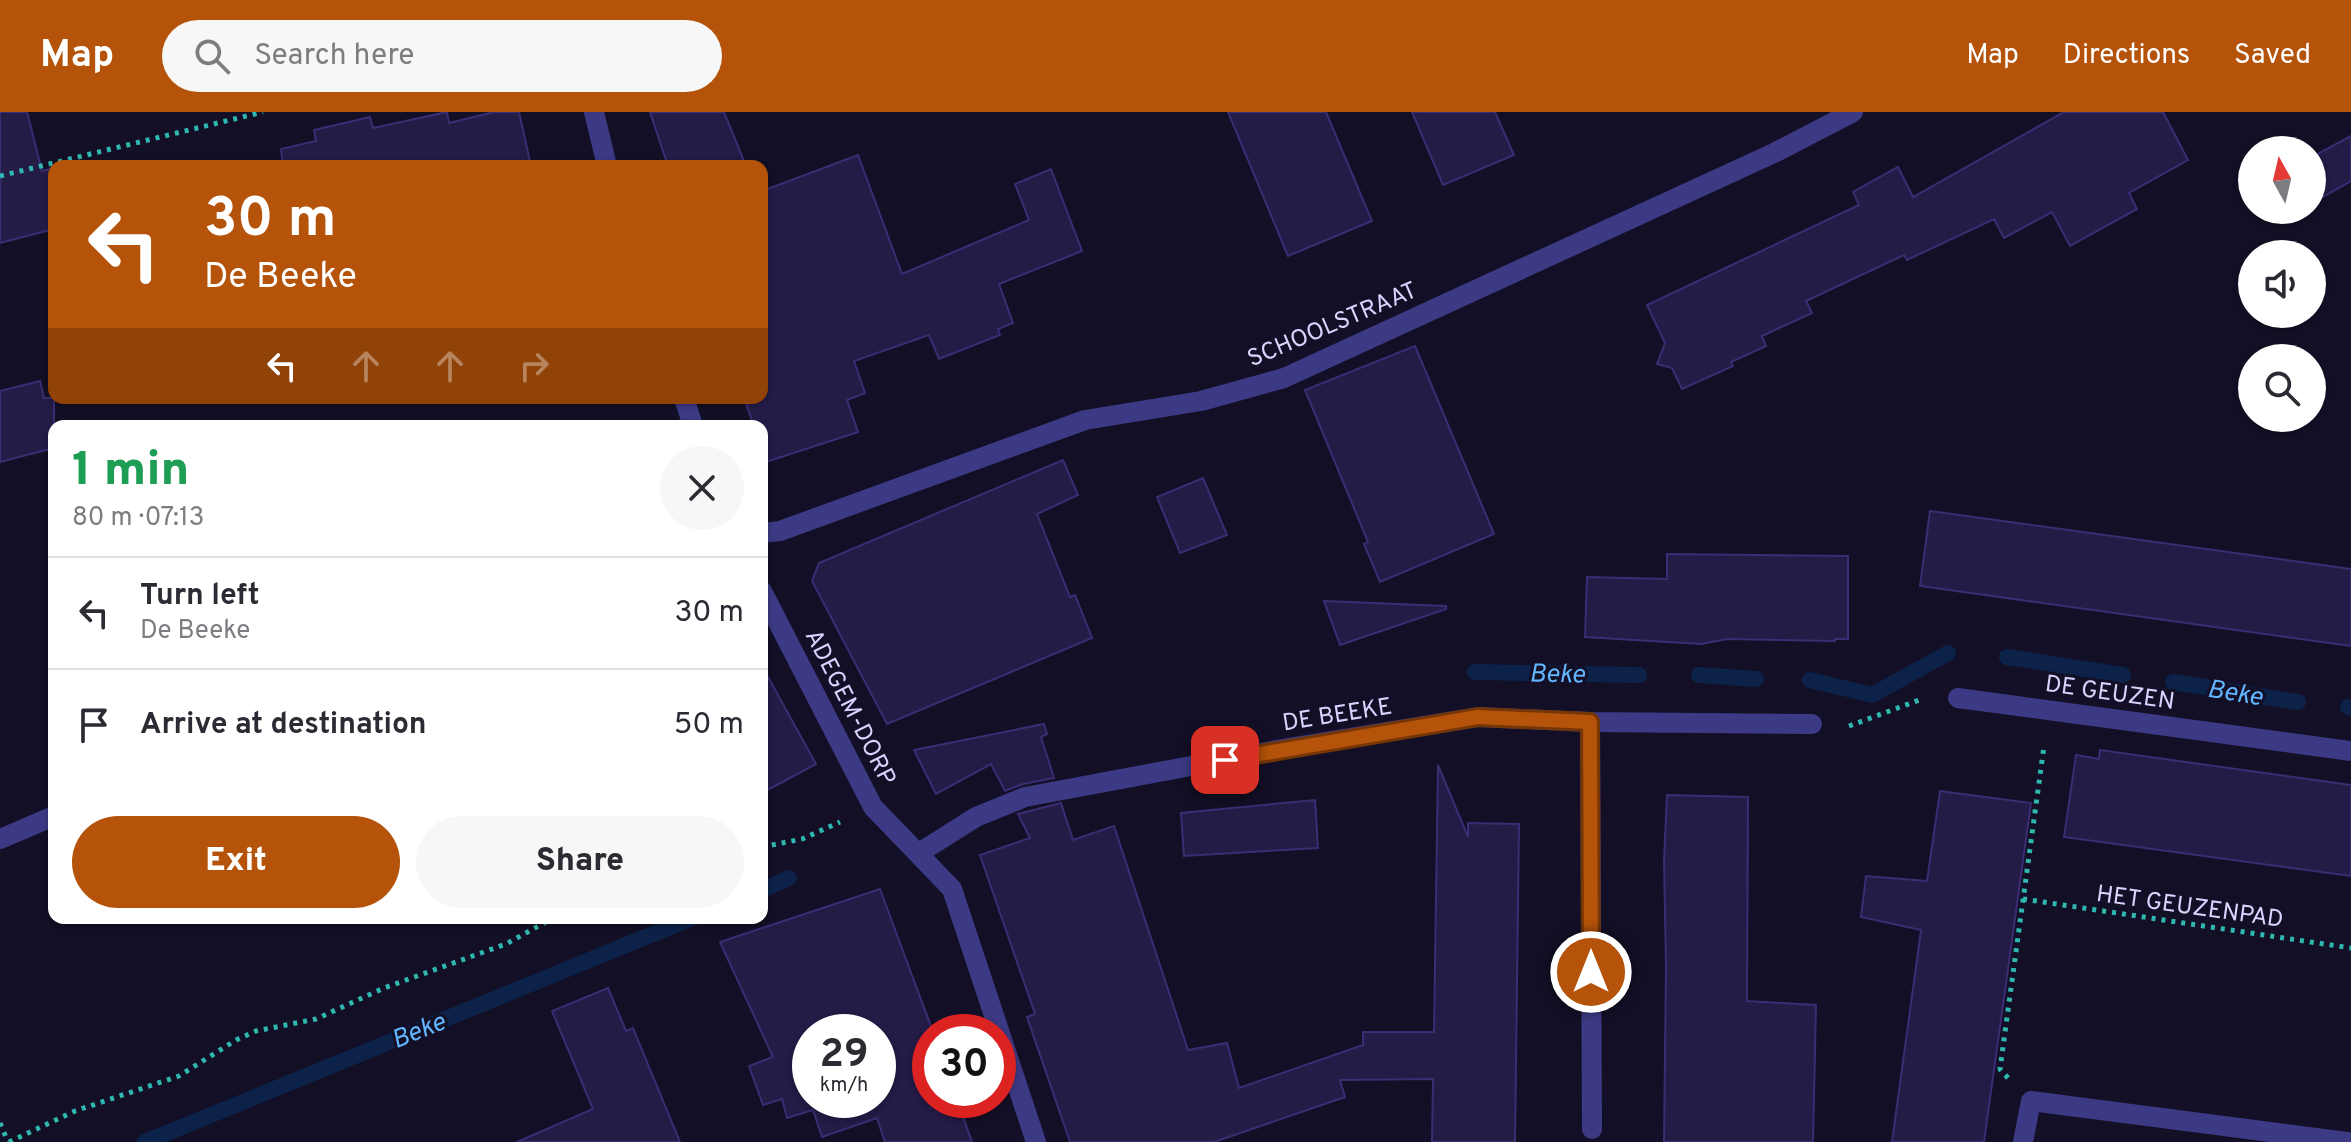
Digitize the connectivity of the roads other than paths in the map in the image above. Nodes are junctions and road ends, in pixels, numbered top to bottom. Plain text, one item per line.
1 (594, 112) edge
2 (1853, 112) edge
3 (606, 160) edge
4 (768, 532) edge
5 (768, 603) edge
6 (1958, 698) road end
7 (1590, 722) junction
8 (1812, 724) road end
9 (2351, 751) edge
10 (48, 819) edge
11 (0, 839) edge
12 (919, 853) junction
13 (1592, 1129) dead end
14 (1036, 1142) edge
15 (2023, 1142) edge
16 (2347, 1142) edge

1 - 3 street
2 - 4 street, SCHOOLSTRAAT
5 - 12 street, ADEGEM-DORP
6 - 9 street, DE GEUZEN
7 - 8 street, DE BEEKE
7 - 12 street, DE BEEKE
7 - 13 street
10 - 11 street
12 - 14 street, ADEGEM-DORP
15 - 16 street

